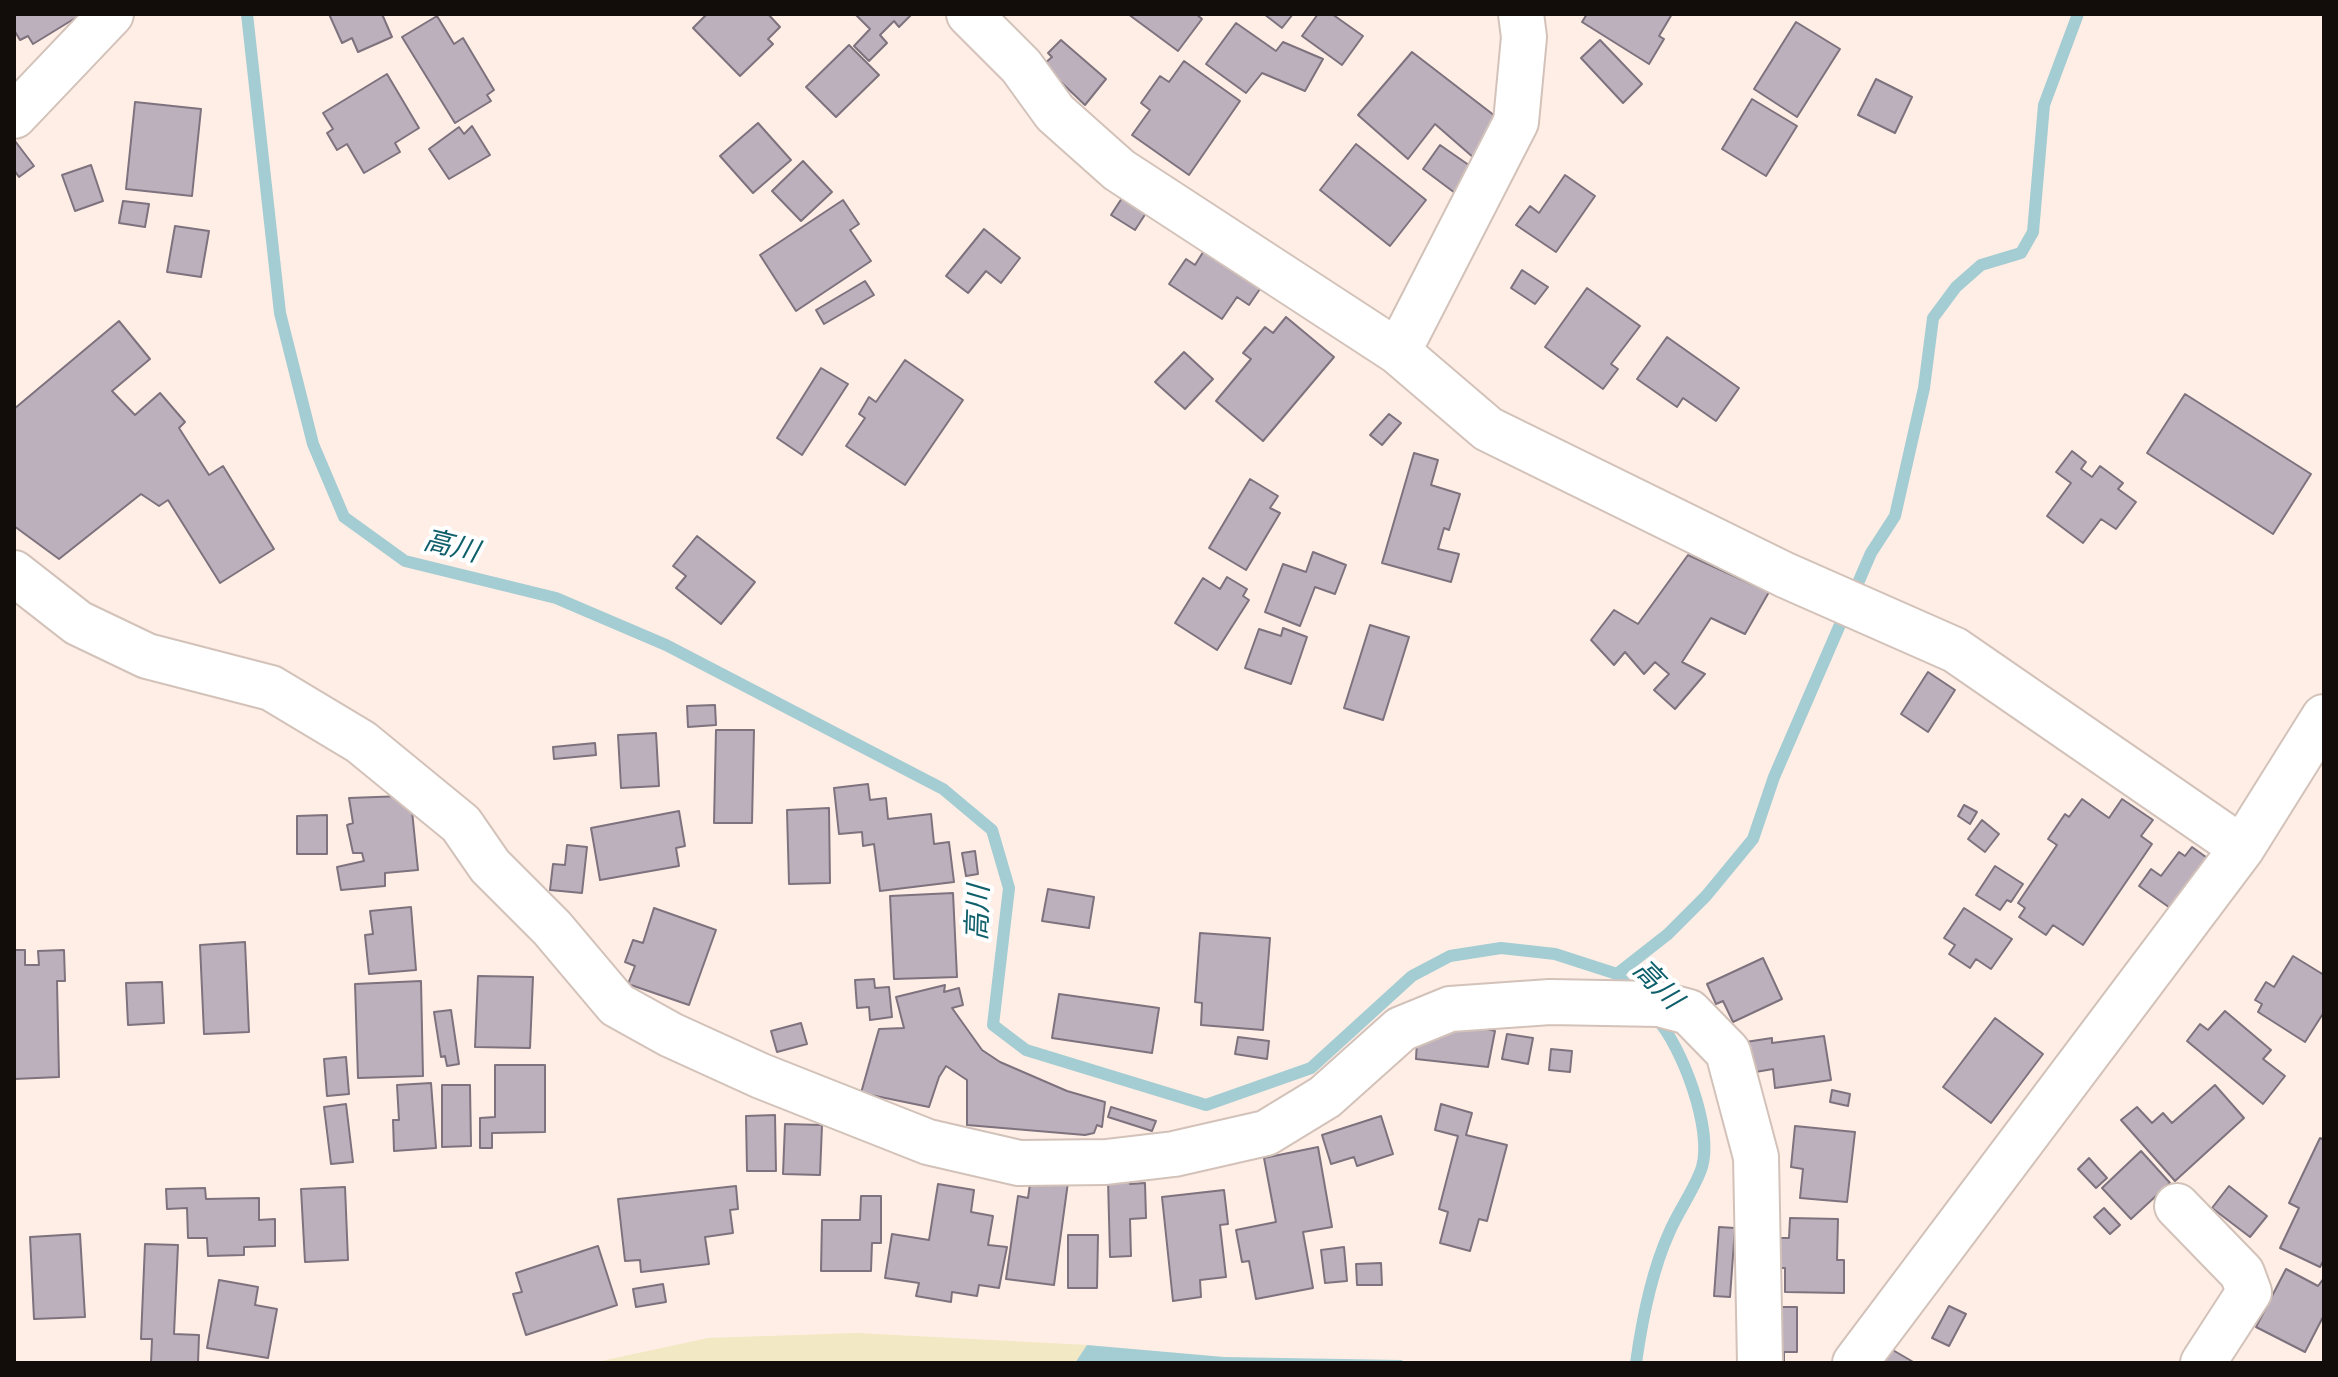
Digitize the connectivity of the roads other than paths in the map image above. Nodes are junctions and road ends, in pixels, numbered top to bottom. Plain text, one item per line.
1 (111, 14) edge
2 (969, 14) edge
3 (1521, 14) edge
4 (14, 116) edge
5 (1398, 352) junction
6 (14, 573) edge
7 (2324, 717) edge
8 (2242, 848) junction
9 (2177, 1206) dead end
10 (1760, 1363) edge
11 (1855, 1363) edge
12 (2203, 1363) edge

1 - 4 street
2 - 5 street
3 - 5 street
5 - 8 street
6 - 10 street
7 - 8 street
8 - 11 street
9 - 12 street

